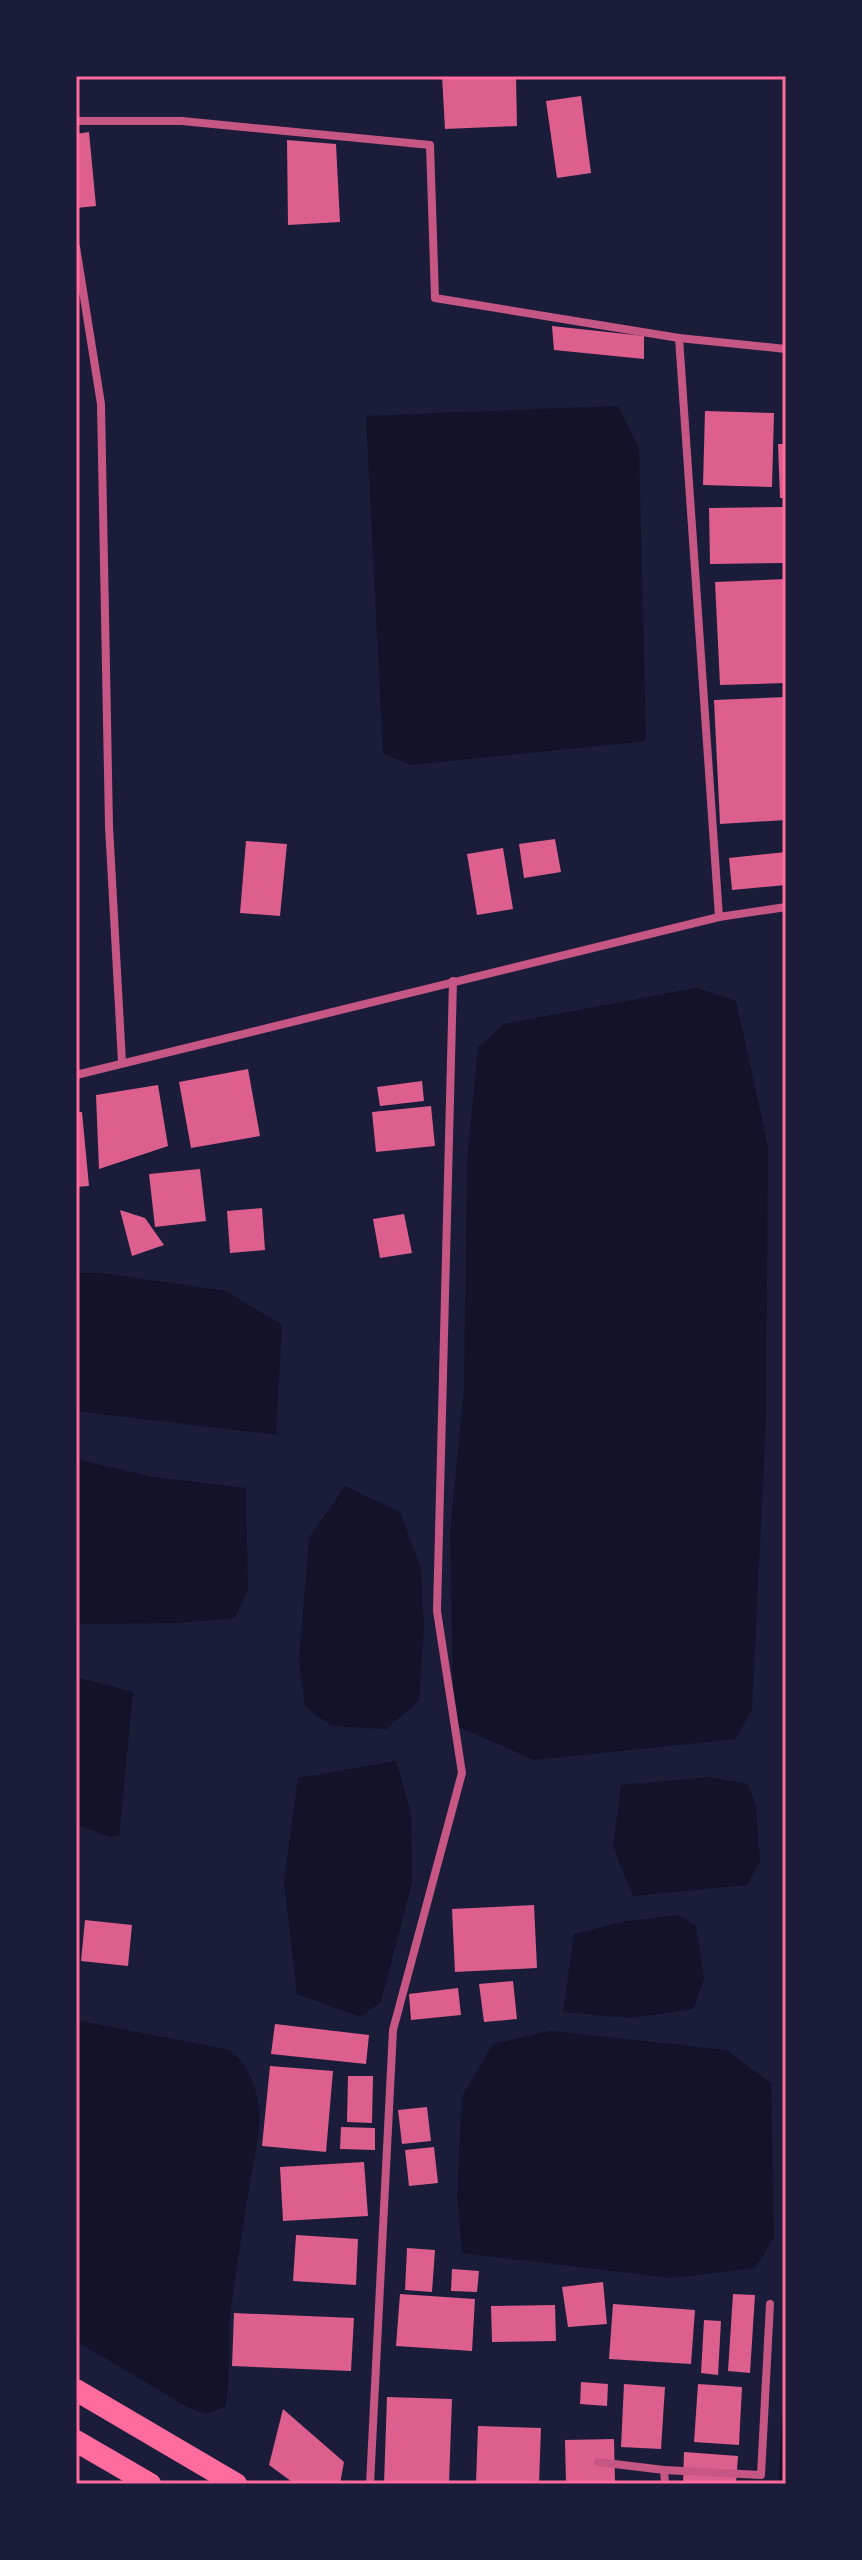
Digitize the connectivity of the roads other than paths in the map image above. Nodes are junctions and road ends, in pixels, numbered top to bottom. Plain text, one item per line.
1 (76, 121) edge
2 (76, 247) edge
3 (679, 338) junction
4 (786, 349) edge
5 (786, 907) edge
6 (719, 917) junction
7 (453, 981) junction
8 (122, 1062) junction
9 (76, 1075) edge
10 (770, 2304) dead end
11 (76, 2390) edge
12 (76, 2441) edge
13 (598, 2462) dead end
14 (664, 2470) junction
15 (150, 2484) edge
16 (236, 2484) edge
17 (370, 2484) edge
18 (665, 2484) edge

1 - 3 street
2 - 8 street
3 - 4 street
3 - 6 street
5 - 6 street
6 - 7 street
7 - 8 street
7 - 17 street
8 - 9 street
10 - 14 street
11 - 16 highway
12 - 15 highway
13 - 14 street
14 - 18 street

